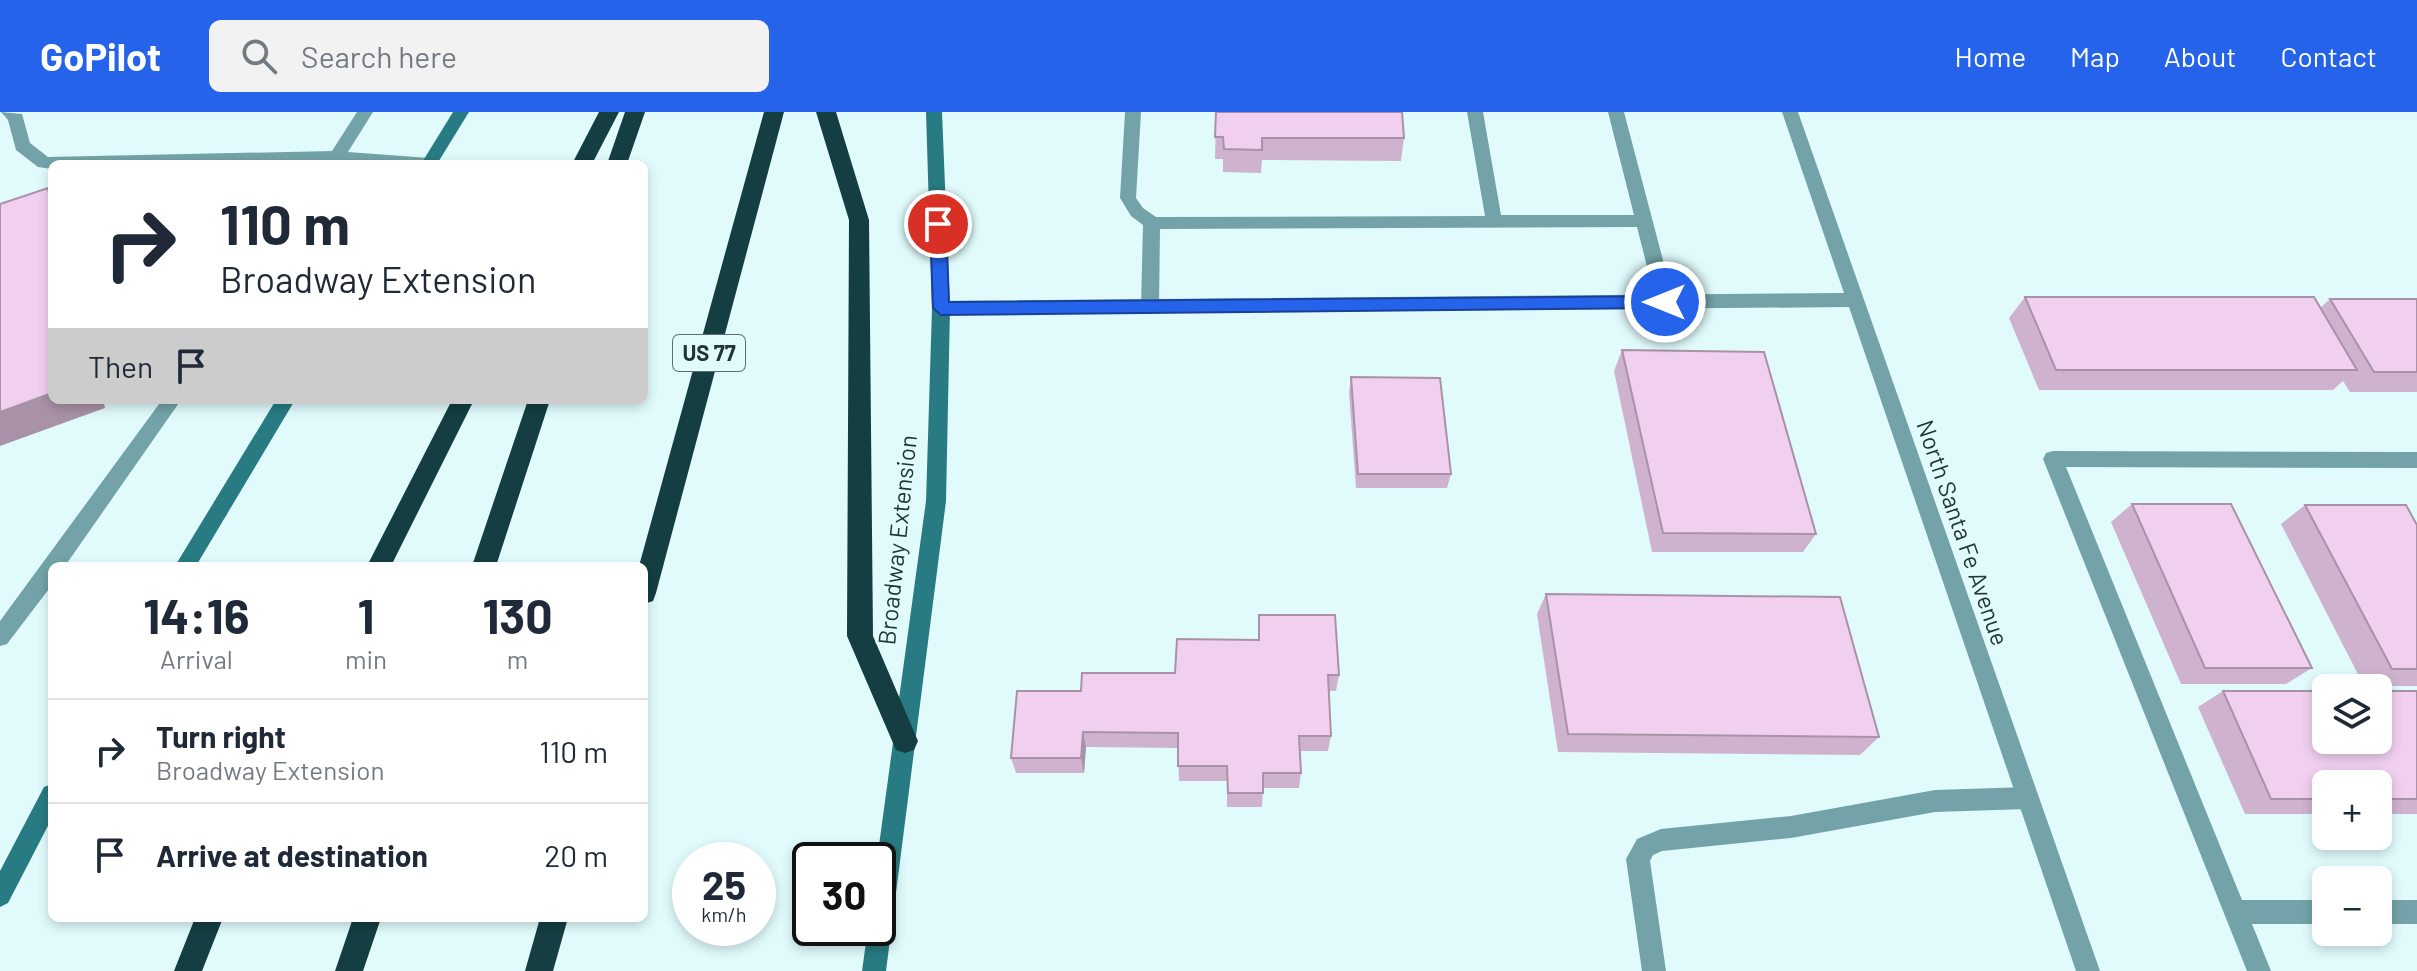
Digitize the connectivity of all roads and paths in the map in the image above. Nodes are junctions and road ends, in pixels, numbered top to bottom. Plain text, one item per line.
1 (9, 112) edge
2 (365, 112) edge
3 (461, 112) edge
4 (609, 112) edge
5 (635, 112) edge
6 (774, 112) edge
7 (826, 112) edge
8 (934, 112) edge
9 (1133, 112) edge
10 (1475, 112) edge
11 (1616, 112) edge
12 (1790, 112) edge
13 (335, 160) edge
14 (431, 160) edge
15 (584, 160) edge
16 (618, 160) edge
17 (48, 163) edge
18 (1494, 221) junction
19 (1644, 221) junction
20 (1152, 223) junction
21 (1854, 300) junction
22 (1665, 302) junction
23 (1150, 306) junction
24 (941, 308) junction
25 (169, 404) edge
26 (284, 404) edge
27 (461, 404) edge
28 (538, 404) edge
29 (2417, 460) edge
30 (57, 562) edge
31 (187, 562) edge
32 (381, 562) edge
33 (485, 562) edge
34 (48, 575) edge
35 (648, 578) edge
36 (0, 637) edge
37 (905, 741) junction
38 (2027, 798) junction
39 (48, 803) edge
40 (0, 895) edge
41 (2235, 912) junction
42 (2312, 912) edge
43 (2392, 912) edge
44 (2417, 912) edge
45 (207, 922) edge
46 (366, 922) edge
47 (553, 922) edge
48 (188, 971) edge
49 (349, 971) edge
50 (539, 971) edge
51 (874, 971) edge
52 (1654, 971) edge
53 (2088, 971) edge
54 (2259, 971) edge

1 - 17 street
2 - 13 street
3 - 14 main road
4 - 15 highway
5 - 16 highway
6 - 35 highway, US 77
7 - 37 highway
8 - 24 main road, Broadway Extension
9 - 20 street
10 - 18 street
11 - 19 street
12 - 21 street, North Santa Fe Avenue
18 - 19 street
18 - 20 street
19 - 22 street
20 - 23 street
21 - 22 street
21 - 38 street, North Santa Fe Avenue
22 - 23 street
23 - 24 street
24 - 37 main road, Broadway Extension
25 - 30 street
26 - 31 main road
27 - 32 highway
28 - 33 highway
29 - 41 street
34 - 36 street
37 - 51 main road, Broadway Extension
38 - 52 street
38 - 53 street, North Santa Fe Avenue
39 - 40 main road
41 - 42 street
41 - 54 street
43 - 44 street
45 - 48 highway
46 - 49 highway
47 - 50 highway

